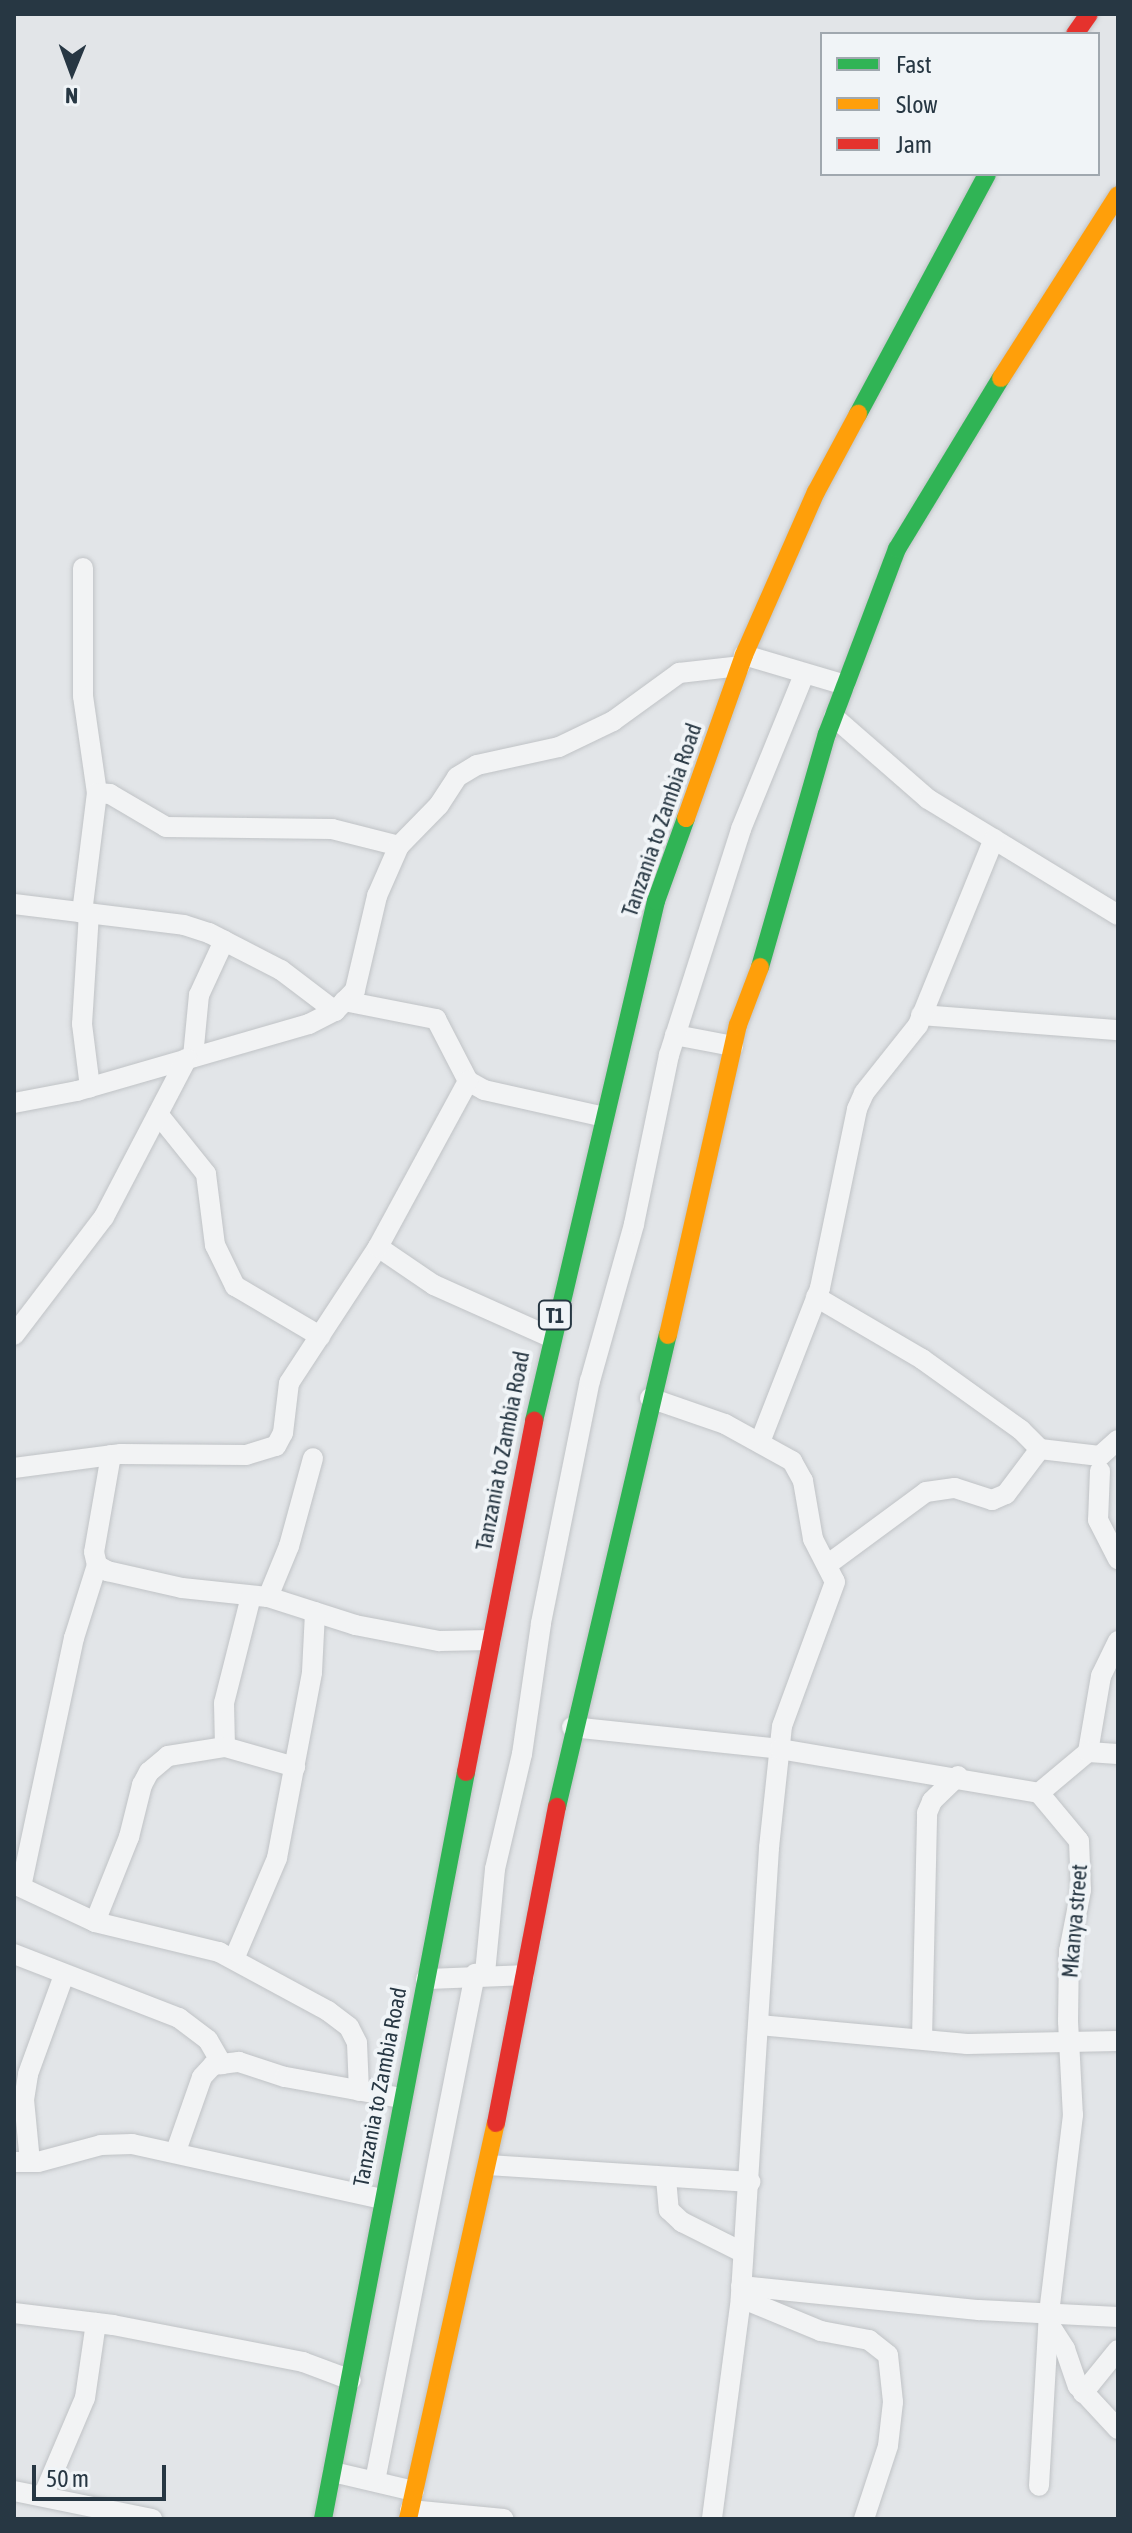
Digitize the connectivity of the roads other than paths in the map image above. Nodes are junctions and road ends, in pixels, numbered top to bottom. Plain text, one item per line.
1 (1089, 14) edge
2 (1076, 32) edge
3 (986, 176) edge
4 (1118, 195) edge
5 (83, 568) dead end
6 (742, 660) junction
7 (804, 675) junction
8 (845, 685) junction
9 (834, 717) junction
10 (97, 793) junction
11 (994, 839) junction
12 (399, 846) junction
13 (14, 904) edge
14 (85, 913) junction
15 (1118, 915) edge
16 (224, 941) junction
17 (340, 1006) junction
18 (921, 1015) junction
19 (1118, 1030) edge
20 (675, 1035) junction
21 (733, 1046) junction
22 (190, 1057) junction
23 (468, 1081) junction
24 (90, 1087) junction
25 (14, 1103) edge
26 (158, 1114) junction
27 (600, 1116) junction
28 (378, 1247) junction
29 (816, 1297) junction
30 (14, 1335) edge
31 (320, 1336) junction
32 (550, 1337) junction
33 (650, 1398) junction
34 (1118, 1440) edge
35 (760, 1442) junction
36 (1040, 1449) junction
37 (1075, 1454) junction
38 (111, 1455) junction
39 (313, 1458) dead end
40 (14, 1468) edge
41 (1109, 1476) edge
42 (1118, 1559) edge
43 (97, 1565) junction
44 (827, 1565) junction
45 (259, 1596) junction
46 (315, 1612) junction
47 (491, 1640) junction
48 (1118, 1641) edge
49 (572, 1727) junction
50 (225, 1747) junction
51 (780, 1749) junction
52 (1088, 1752) junction
53 (1118, 1754) edge
54 (295, 1767) junction
55 (958, 1776) junction
56 (1039, 1793) junction
57 (18, 1886) edge
58 (95, 1922) junction
59 (14, 1954) edge
60 (234, 1959) junction
61 (480, 1974) junction
62 (64, 1975) junction
63 (524, 1975) junction
64 (426, 1979) junction
65 (759, 2025) junction
66 (922, 2039) junction
67 (1070, 2041) junction
68 (1118, 2041) edge
69 (222, 2064) junction
70 (359, 2091) junction
71 (400, 2098) junction
72 (176, 2151) junction
73 (19, 2165) edge
74 (488, 2165) junction
75 (666, 2178) junction
76 (750, 2182) junction
77 (382, 2199) junction
78 (742, 2252) junction
79 (741, 2292) junction
80 (14, 2313) edge
81 (1118, 2317) edge
82 (1048, 2318) junction
83 (96, 2323) junction
84 (1118, 2350) edge
85 (351, 2380) junction
86 (1083, 2393) junction
87 (1118, 2429) edge
88 (333, 2472) junction
89 (375, 2481) junction
90 (1039, 2486) dead end
91 (24, 2496) edge
92 (411, 2507) edge
93 (152, 2519) edge
94 (323, 2519) edge
95 (504, 2519) edge
96 (712, 2519) edge
97 (864, 2519) edge

1 - 2 main road
3 - 6 main road, Tanzania to Zambia Road / T1
4 - 8 main road
5 - 10 street
6 - 7 street
6 - 12 street
6 - 27 main road, Tanzania to Zambia Road / T1
7 - 8 street
7 - 20 street
8 - 9 main road
9 - 11 street
9 - 21 main road
10 - 12 street
10 - 14 street
11 - 15 street
11 - 18 street
12 - 17 street
13 - 14 street
14 - 16 street
14 - 24 street
16 - 17 street
16 - 22 street
17 - 22 street
17 - 23 street
18 - 19 street
18 - 29 street
20 - 21 street
20 - 61 street
21 - 33 main road
22 - 24 street
22 - 26 street
23 - 27 street
23 - 28 street
24 - 25 street
26 - 30 street
26 - 31 street
27 - 32 main road, Tanzania to Zambia Road / T1
28 - 31 street
28 - 32 street
29 - 35 street
29 - 36 street
31 - 38 street
32 - 47 main road, Tanzania to Zambia Road / T1
33 - 35 street
33 - 49 main road
34 - 37 street
35 - 44 street
36 - 37 street
36 - 44 street
37 - 41 street
38 - 40 street
38 - 43 street
39 - 45 street
41 - 42 street
43 - 45 street
43 - 57 street
44 - 51 street
45 - 46 street
45 - 50 street
46 - 47 street
46 - 54 street
47 - 64 main road, Tanzania to Zambia Road / T1
48 - 52 street
49 - 51 street
49 - 63 main road
50 - 54 street
50 - 58 street
51 - 55 street
51 - 65 street
52 - 53 street
52 - 56 street
54 - 60 street
55 - 56 street
55 - 66 street
56 - 67 street, Mkanya street
57 - 58 street
58 - 60 street
59 - 62 street
60 - 70 street
61 - 63 street
61 - 64 street
61 - 89 street
62 - 69 street
62 - 73 street
63 - 74 main road
64 - 71 main road, Tanzania to Zambia Road / T1
65 - 66 street
65 - 76 street
66 - 67 street
67 - 68 street
67 - 82 street, Mkanya street
69 - 70 street
69 - 72 street
70 - 71 street
71 - 77 main road, Tanzania to Zambia Road / T1
72 - 73 street
72 - 77 street
74 - 75 street
74 - 92 main road
75 - 76 street
75 - 78 street
76 - 78 street
77 - 85 main road, Tanzania to Zambia Road / T1
78 - 79 street
79 - 82 street
79 - 96 street
79 - 97 street
80 - 83 street
81 - 82 street
82 - 86 street
82 - 90 street, Mkanya street
83 - 85 street
83 - 91 street
84 - 86 street
85 - 88 main road, Tanzania to Zambia Road / T1
86 - 87 street
88 - 89 street
88 - 94 main road, Tanzania to Zambia Road / T1
89 - 92 street
91 - 93 street
92 - 95 street

